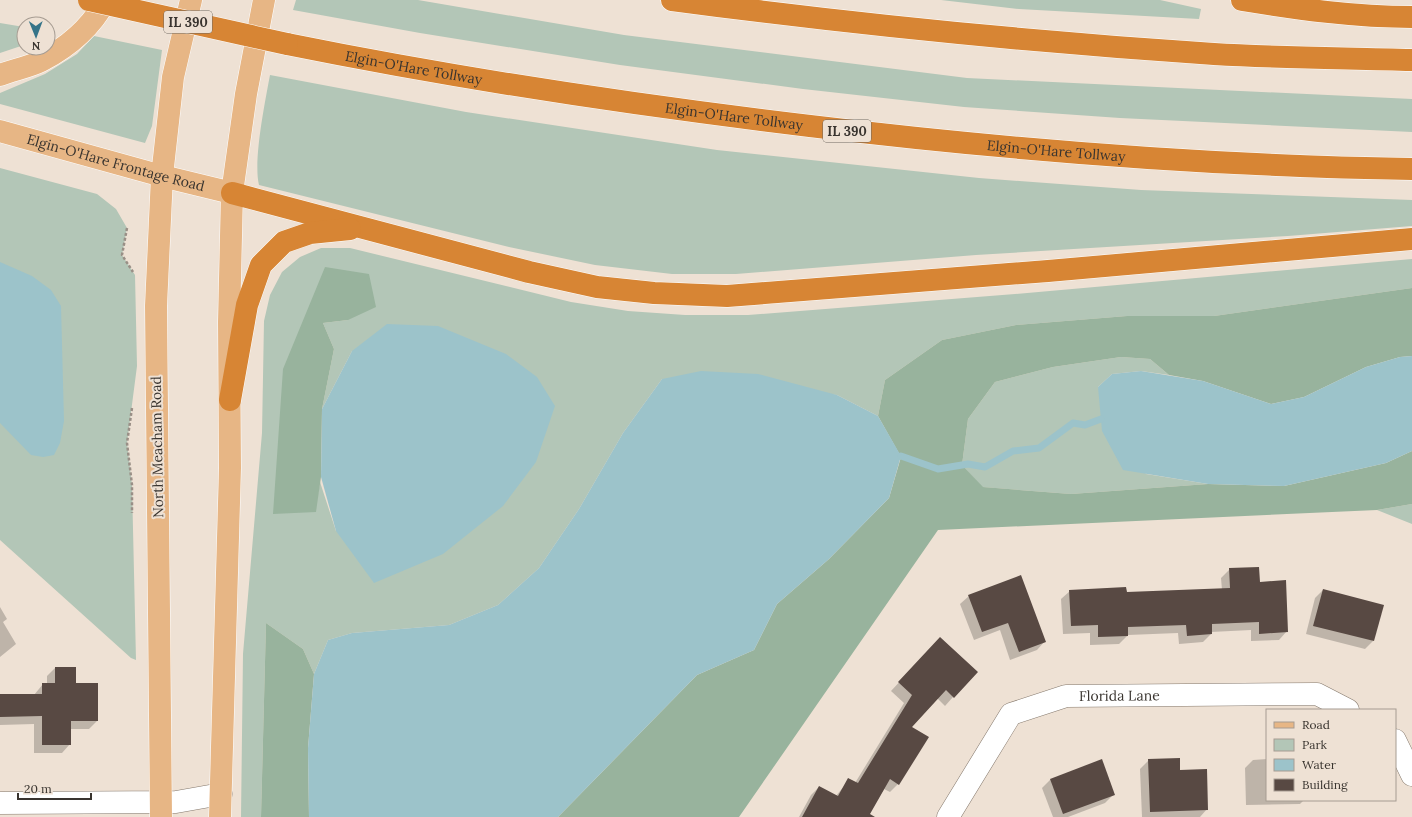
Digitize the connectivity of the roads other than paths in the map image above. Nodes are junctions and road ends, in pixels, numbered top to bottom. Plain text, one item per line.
1 (89, 0) edge
2 (106, 0) edge
3 (191, 0) edge
4 (264, 0) edge
5 (672, 0) edge
6 (1242, 0) edge
7 (1412, 18) edge
8 (1412, 60) edge
9 (0, 75) edge
10 (0, 131) edge
11 (1412, 168) edge
12 (162, 176) junction
13 (232, 193) junction
14 (361, 228) junction
15 (1412, 239) edge
16 (230, 400) junction
17 (1346, 709) edge
18 (1396, 742) edge
19 (1412, 775) edge
20 (221, 794) junction
21 (0, 803) edge
22 (161, 810) edge
23 (220, 817) edge
24 (948, 817) edge

1 - 11 highway, Elgin-O'Hare Tollway / IL 390, bridge
2 - 9 main road
3 - 12 main road, North Meacham Road
4 - 13 main road
5 - 8 highway
6 - 7 highway
10 - 12 main road, Elgin-O'Hare Frontage Road
12 - 13 main road, Elgin-O'Hare Frontage Road
12 - 22 main road, North Meacham Road
13 - 14 highway
13 - 16 main road
14 - 15 highway
14 - 16 highway
16 - 20 main road
17 - 24 street, Florida Lane
18 - 19 street
20 - 22 street
20 - 23 main road
21 - 22 street

